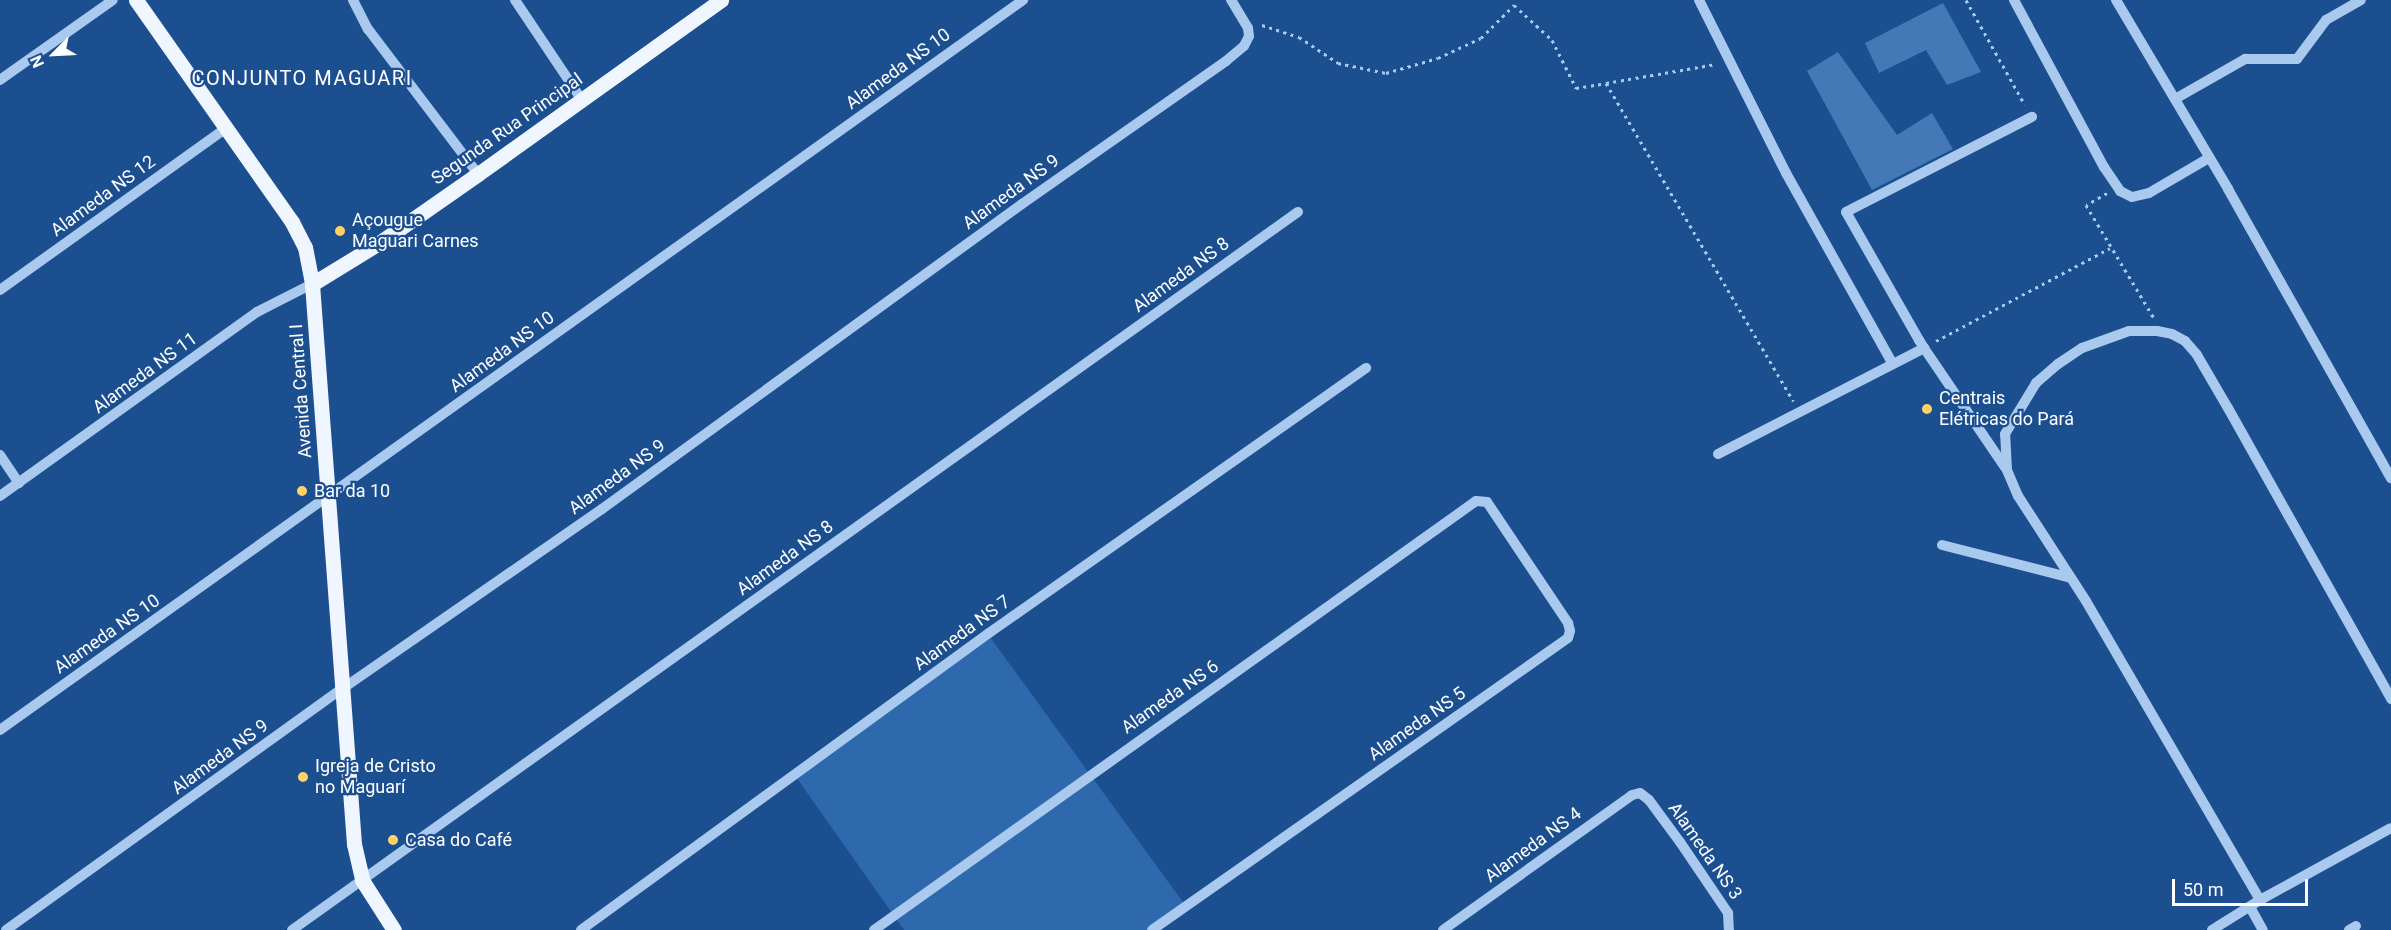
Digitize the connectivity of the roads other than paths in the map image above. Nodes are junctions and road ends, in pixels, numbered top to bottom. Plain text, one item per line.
1 (113, 0) edge
2 (136, 0) edge
3 (353, 0) edge
4 (516, 0) edge
5 (721, 0) edge
6 (1023, 0) edge
7 (1231, 0) edge
8 (1699, 0) edge
9 (2014, 0) edge
10 (2116, 0) edge
11 (2361, 0) edge
12 (0, 80) edge
13 (2175, 99) junction
14 (582, 100) junction
15 (2032, 117) road end
16 (226, 128) junction
17 (2209, 158) junction
18 (478, 174) junction
19 (1298, 212) dead end
20 (312, 284) junction
21 (0, 290) edge
22 (1925, 344) junction
23 (1892, 363) junction
24 (1366, 368) dead end
25 (1718, 454) dead end
26 (0, 455) edge
27 (2007, 470) junction
28 (2391, 478) edge
29 (19, 483) junction
30 (0, 496) edge
31 (328, 496) junction
32 (1487, 502) joint
33 (1942, 545) dead end
34 (2071, 578) junction
35 (342, 689) junction
36 (2391, 699) edge
37 (0, 730) edge
38 (1644, 795) joint
39 (2391, 828) edge
40 (362, 880) junction
41 (2260, 900) junction
42 (2250, 907) junction
43 (6, 930) edge
44 (292, 930) edge
45 (394, 930) edge
46 (581, 930) edge
47 (874, 930) edge
48 (1152, 930) edge
49 (1443, 930) edge
50 (1729, 930) edge
51 (2212, 930) edge
52 (2263, 930) edge

1 - 12 street
2 - 16 main road, Avenida Central I
3 - 18 street
4 - 14 street
5 - 14 main road, Segunda Rua Principal
6 - 31 street, Alameda NS 10
7 - 35 street, Alameda NS 9
8 - 23 street
9 - 17 street
10 - 13 street
11 - 13 street
13 - 17 street
14 - 18 main road, Segunda Rua Principal
15 - 22 street
16 - 20 main road, Avenida Central I
16 - 21 street, Alameda NS 12
17 - 28 street
18 - 20 main road, Segunda Rua Principal
19 - 40 street, Alameda NS 8
20 - 29 street, Alameda NS 11
20 - 31 main road, Avenida Central I
22 - 23 street
22 - 27 street
23 - 25 street
24 - 46 street, Alameda NS 7
26 - 29 street
27 - 34 street
27 - 36 street
29 - 30 street, Alameda NS 11
31 - 35 main road, Avenida Central I
31 - 37 street, Alameda NS 10
32 - 47 street, Alameda NS 6
32 - 48 street, Alameda NS 5
33 - 34 street
34 - 41 street
35 - 40 main road, Avenida Central I
35 - 43 street, Alameda NS 9
38 - 49 street, Alameda NS 4
38 - 50 street, Alameda NS 3
39 - 41 street
40 - 44 street, Alameda NS 8
40 - 45 main road, Avenida Central I
41 - 42 street
42 - 51 street
42 - 52 street

